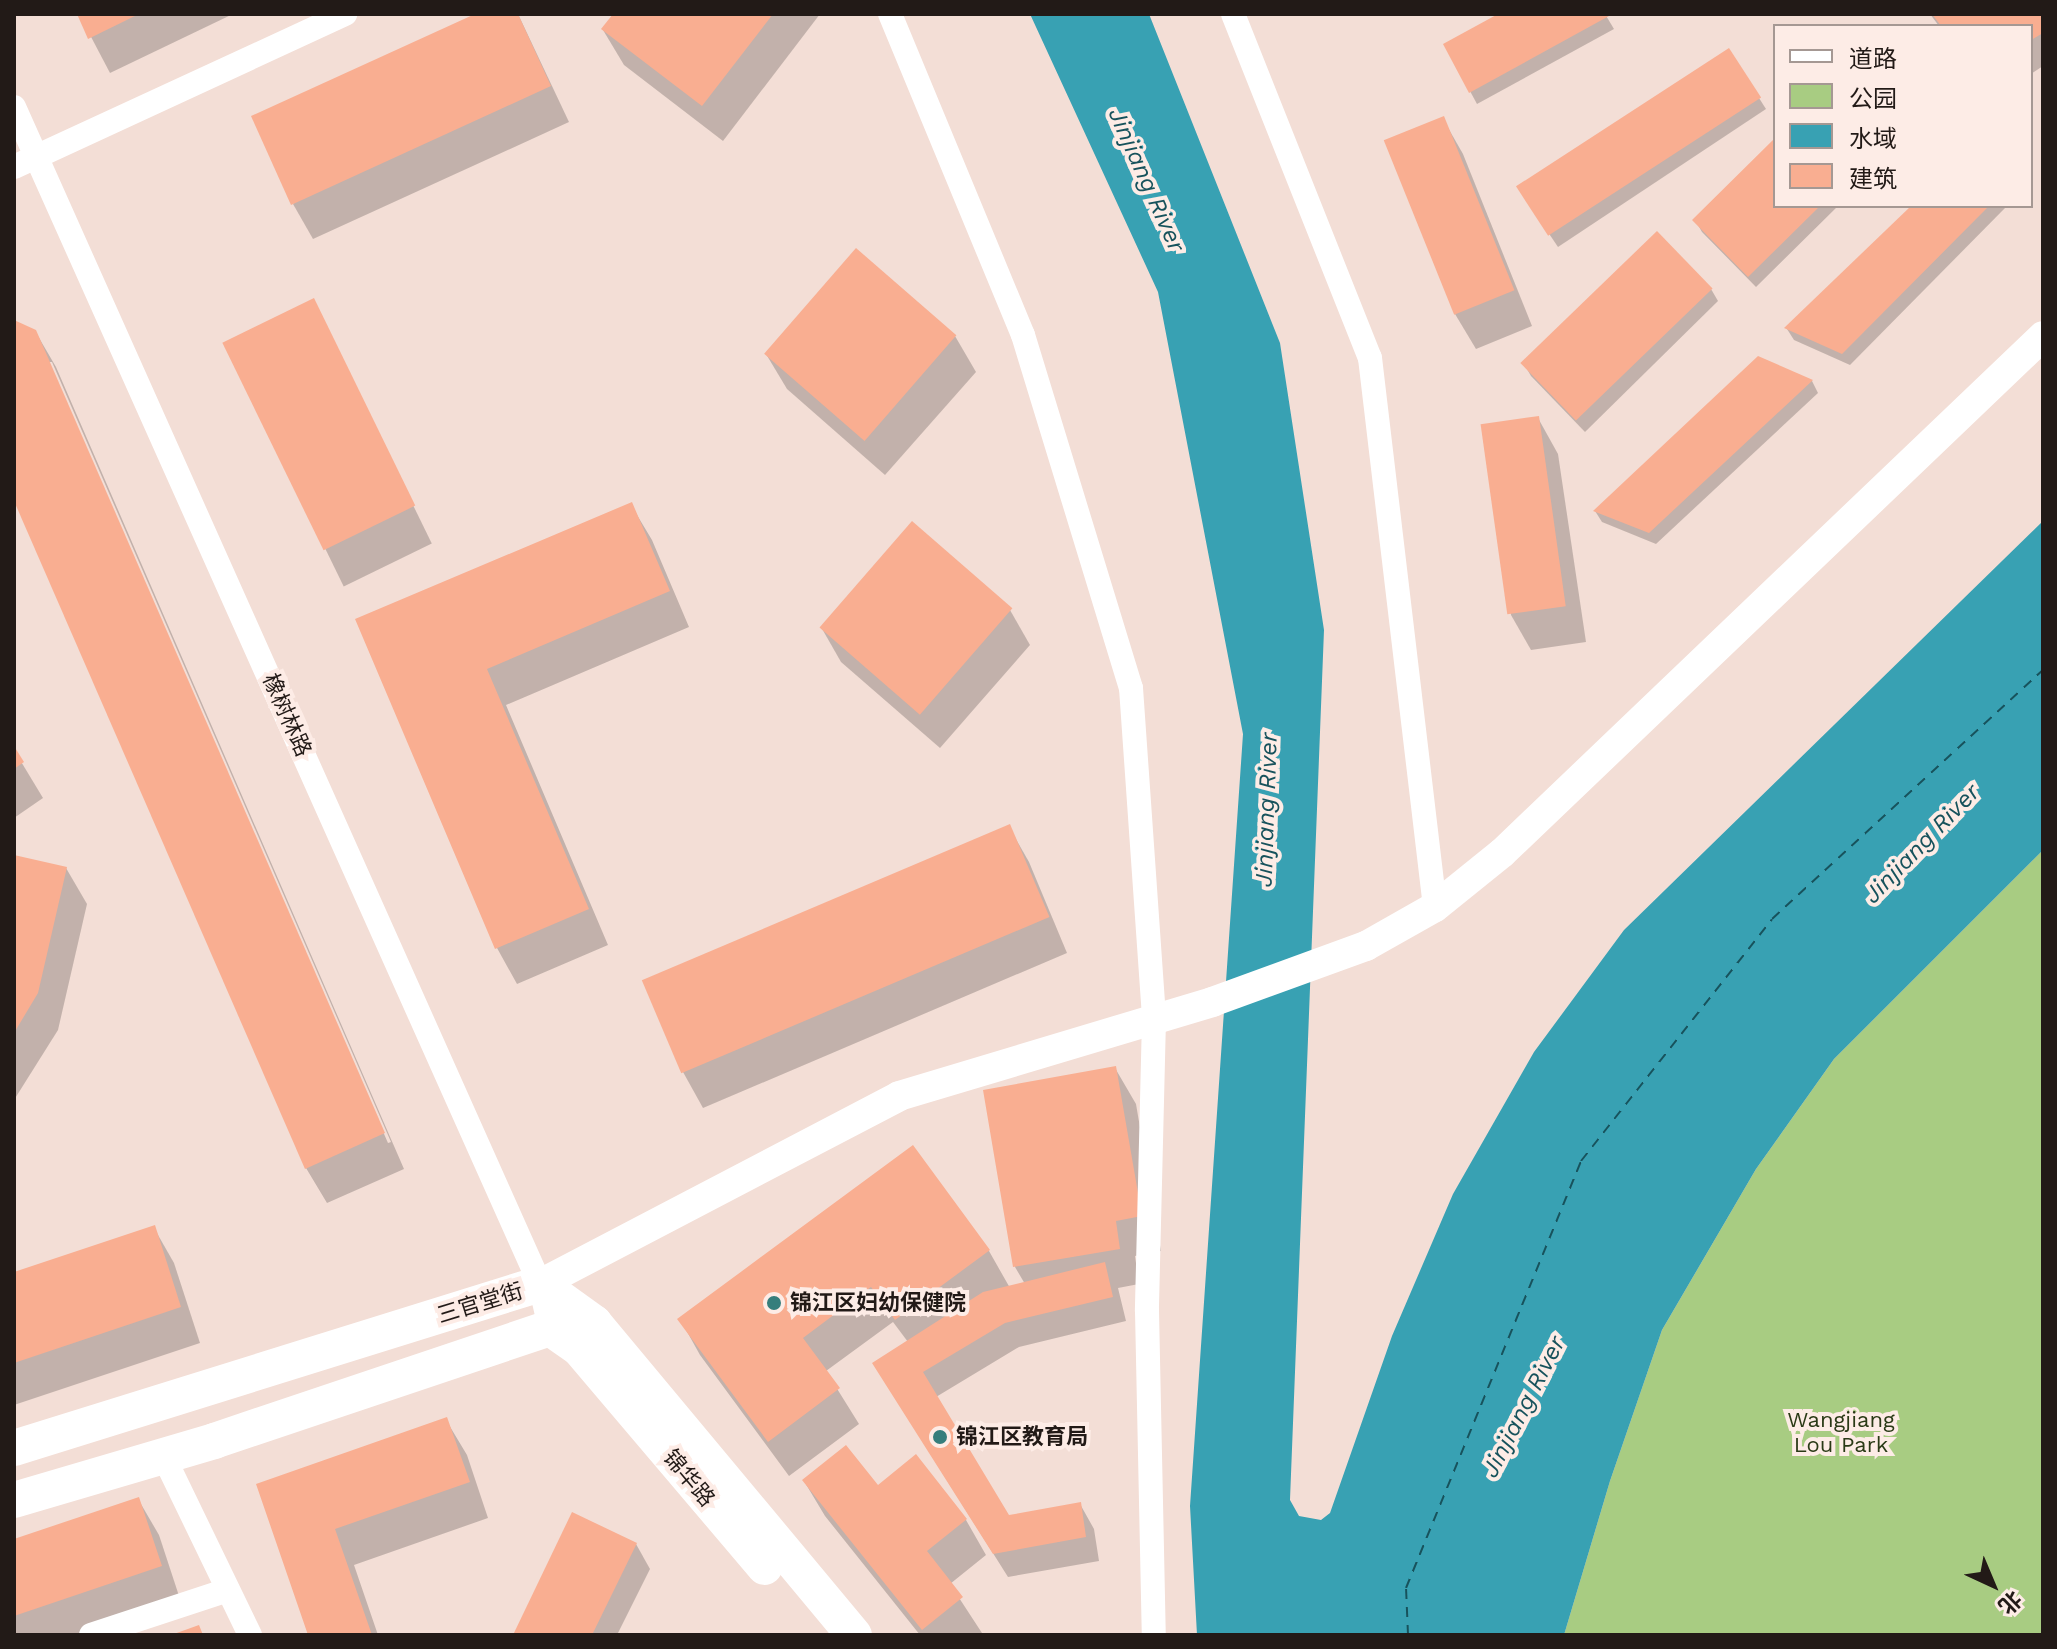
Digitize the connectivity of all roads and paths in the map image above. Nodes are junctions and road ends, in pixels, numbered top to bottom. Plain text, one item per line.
1 (345, 14) edge
2 (890, 14) edge
3 (1233, 14) edge
4 (14, 107) edge
5 (39, 156) junction
6 (14, 167) edge
7 (2043, 336) edge
8 (1435, 907) junction
9 (1154, 1019) junction
10 (540, 1284) junction
11 (550, 1328) junction
12 (14, 1448) edge
13 (163, 1455) junction
14 (14, 1500) edge
15 (228, 1590) junction
16 (91, 1635) edge
17 (250, 1635) edge
18 (822, 1635) edge
19 (854, 1635) edge
20 (1154, 1635) edge

1 - 5 street
2 - 9 street
3 - 8 street
4 - 5 street, 橡树林路
5 - 6 street
5 - 10 street, 橡树林路
7 - 8 street
8 - 9 street
9 - 10 street
9 - 20 street
10 - 11 street, 橡树林路
10 - 12 main road, 三官堂街
10 - 19 main road, 三官堂街
11 - 13 main road, 三官堂街
11 - 18 main road, 锦华路
13 - 14 main road, 三官堂街
13 - 15 street
15 - 16 street
15 - 17 street

